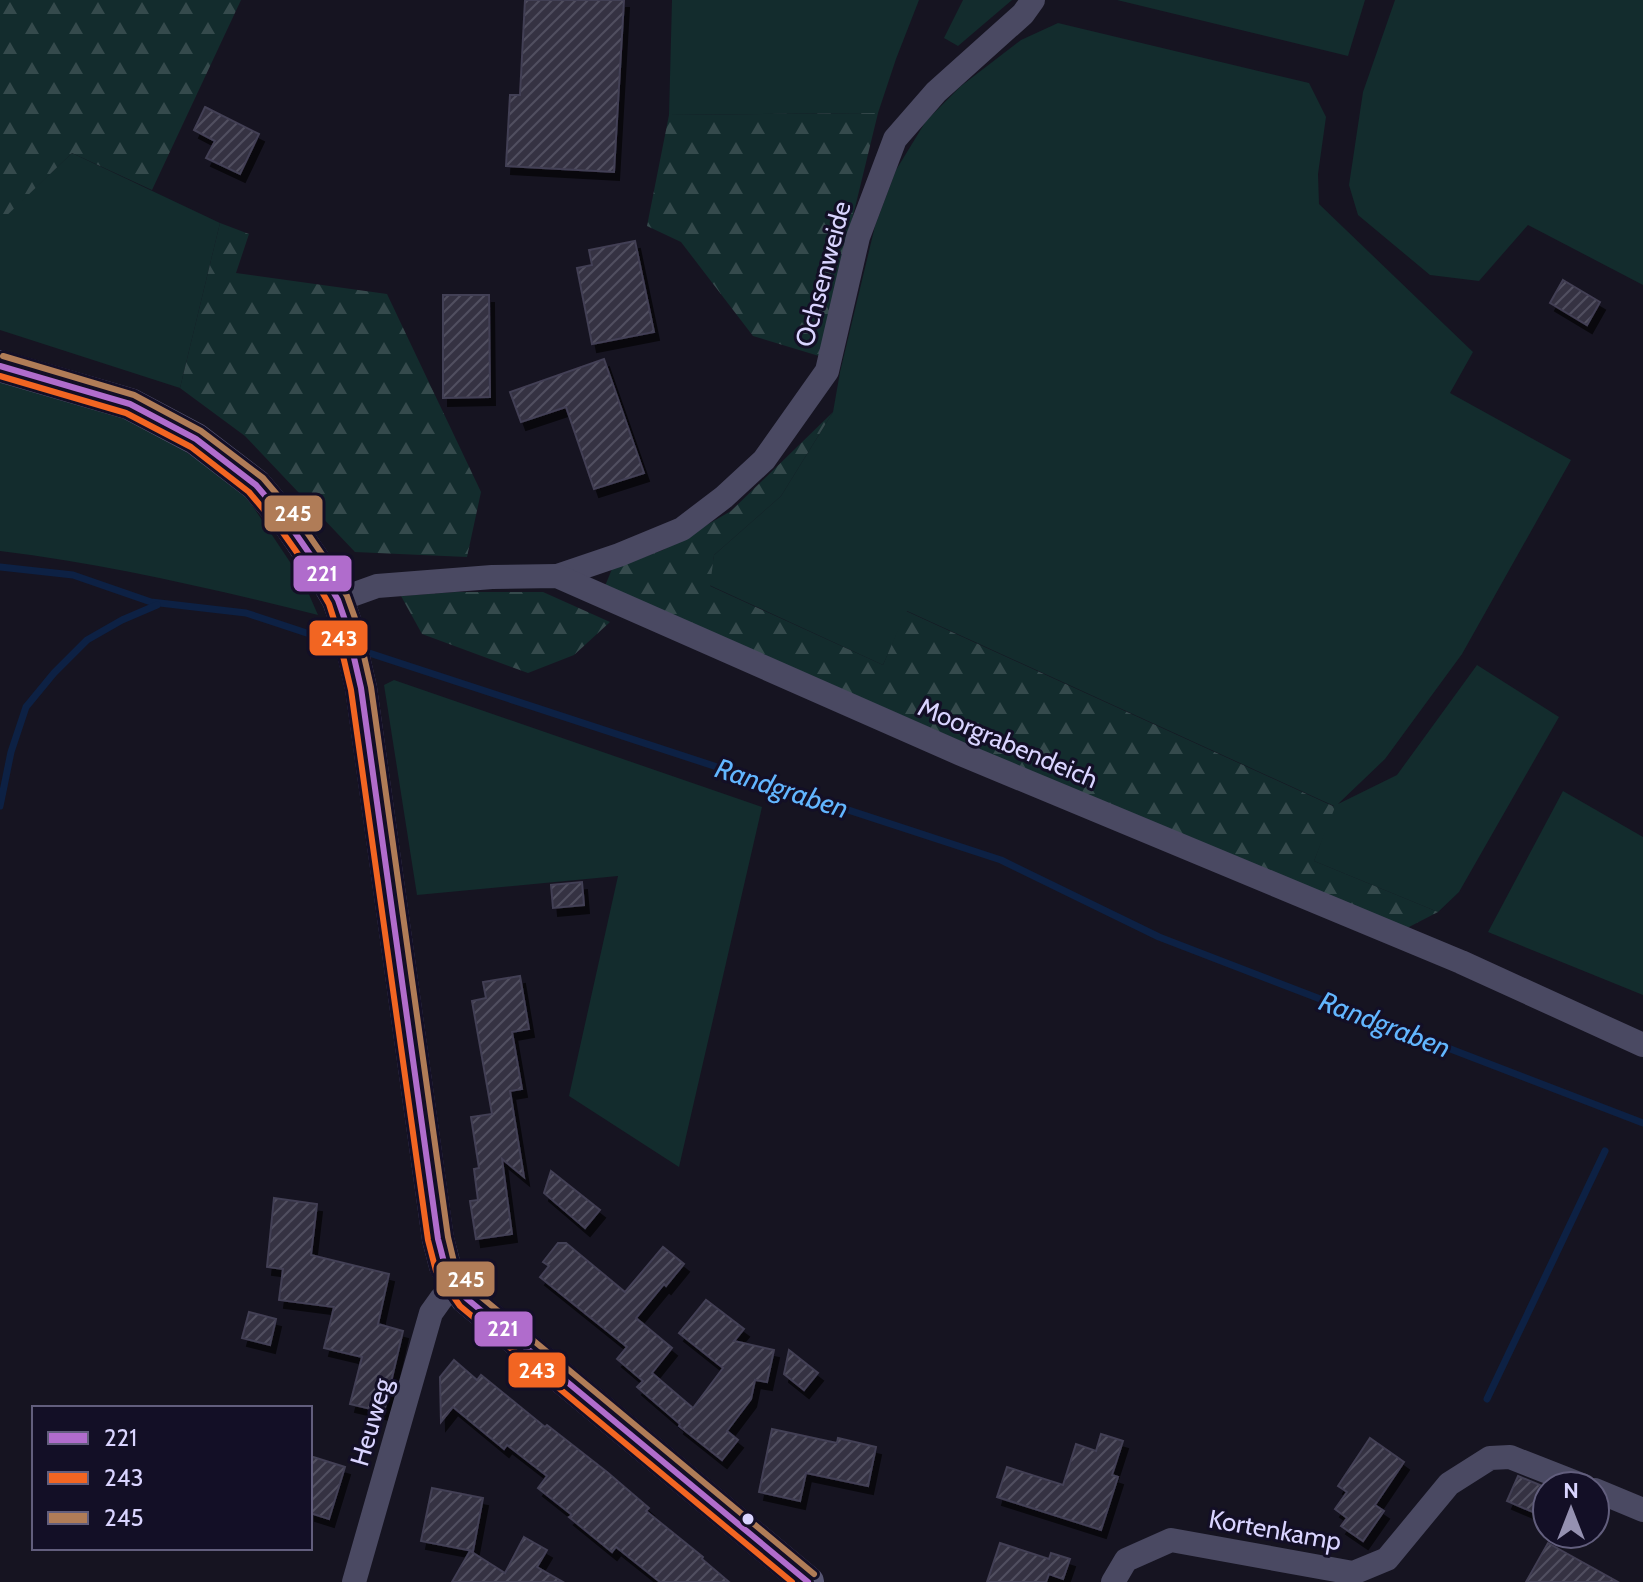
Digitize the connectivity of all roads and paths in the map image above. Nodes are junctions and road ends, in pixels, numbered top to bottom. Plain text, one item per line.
1 (1033, 0) edge
2 (0, 366) edge
3 (557, 576) junction
4 (342, 612) junction
5 (1643, 1045) edge
6 (455, 1284) junction
7 (1543, 1470) edge
8 (1611, 1497) edge
9 (1643, 1510) edge
10 (354, 1582) edge
11 (808, 1582) edge
12 (1113, 1582) edge

1 - 3 street, Ochsenweide
2 - 4 street
3 - 4 street, Moorgrabendeich
3 - 5 street, Moorgrabendeich
4 - 6 street
6 - 10 street, Heuweg
6 - 11 street
7 - 12 street, Kortenkamp
8 - 9 street

